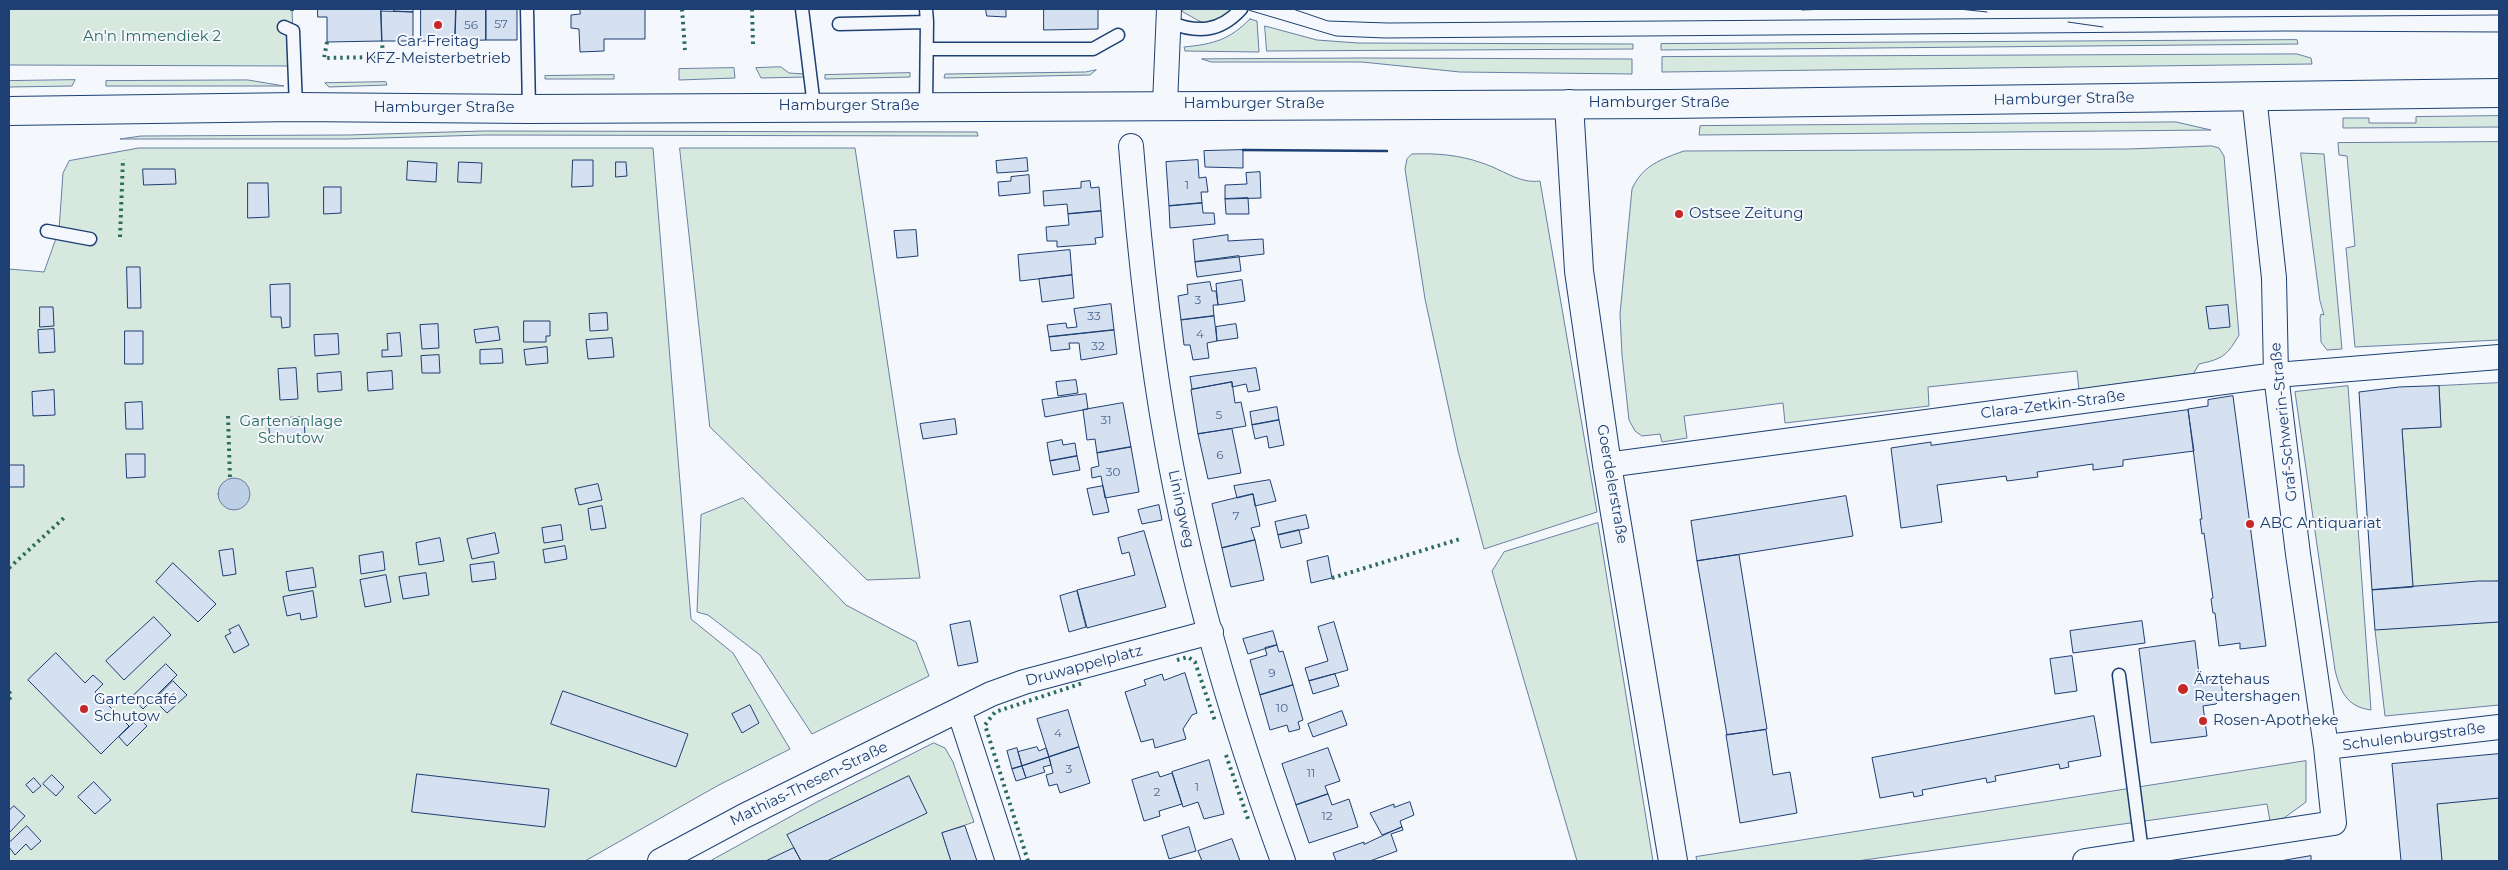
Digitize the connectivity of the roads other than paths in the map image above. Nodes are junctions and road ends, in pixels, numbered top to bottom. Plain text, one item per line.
1 (527, 9) edge
2 (802, 9) edge
3 (1241, 9) edge
4 (926, 15) edge
5 (1169, 16) edge
6 (839, 24) dead end
7 (284, 27) dead end
8 (1118, 35) dead end
9 (927, 49) junction
10 (2499, 93) edge
11 (2254, 96) junction
12 (1165, 104) junction
13 (1569, 104) junction
14 (814, 106) junction
15 (926, 106) junction
16 (296, 107) junction
17 (529, 109) junction
18 (9, 111) edge
19 (1131, 146) dead end
20 (48, 231) dead end
21 (90, 239) dead end
22 (2499, 357) edge
23 (2276, 375) junction
24 (1620, 463) junction
25 (1211, 632) junction
26 (2119, 675) dead end
27 (959, 710) junction
28 (2499, 727) edge
29 (2326, 747) junction
30 (2142, 852) junction
31 (660, 861) edge
32 (1008, 861) edge
33 (1284, 861) edge
34 (1673, 861) edge
35 (2085, 861) edge

1 - 17 lane
2 - 14 lane
3 - 5 lane
4 - 6 lane
4 - 9 lane
5 - 12 street
7 - 16 lane
8 - 9 lane
9 - 15 lane
10 - 11 main road, Hamburger Straße
11 - 13 main road, Hamburger Straße
11 - 23 street, Graf-Schwerin-Straße
12 - 13 main road, Hamburger Straße
12 - 15 main road, Hamburger Straße
13 - 24 main road, Goerdelerstraße
14 - 15 main road, Hamburger Straße
14 - 17 main road, Hamburger Straße
16 - 17 main road, Hamburger Straße
16 - 18 main road, Hamburger Straße
19 - 25 street, Liningweg
20 - 21 lane
22 - 23 street, Clara-Zetkin-Straße
23 - 24 street, Clara-Zetkin-Straße
23 - 29 street, Graf-Schwerin-Straße
24 - 34 main road, Goerdelerstraße
25 - 27 street, Druwappelplatz
25 - 33 street, Liningweg
26 - 30 lane
27 - 31 street, Mathias-Thesen-Straße
27 - 32 street
28 - 29 street, Schulenburgstraße
29 - 30 street, Schulenburgstraße
30 - 35 street, Schulenburgstraße

